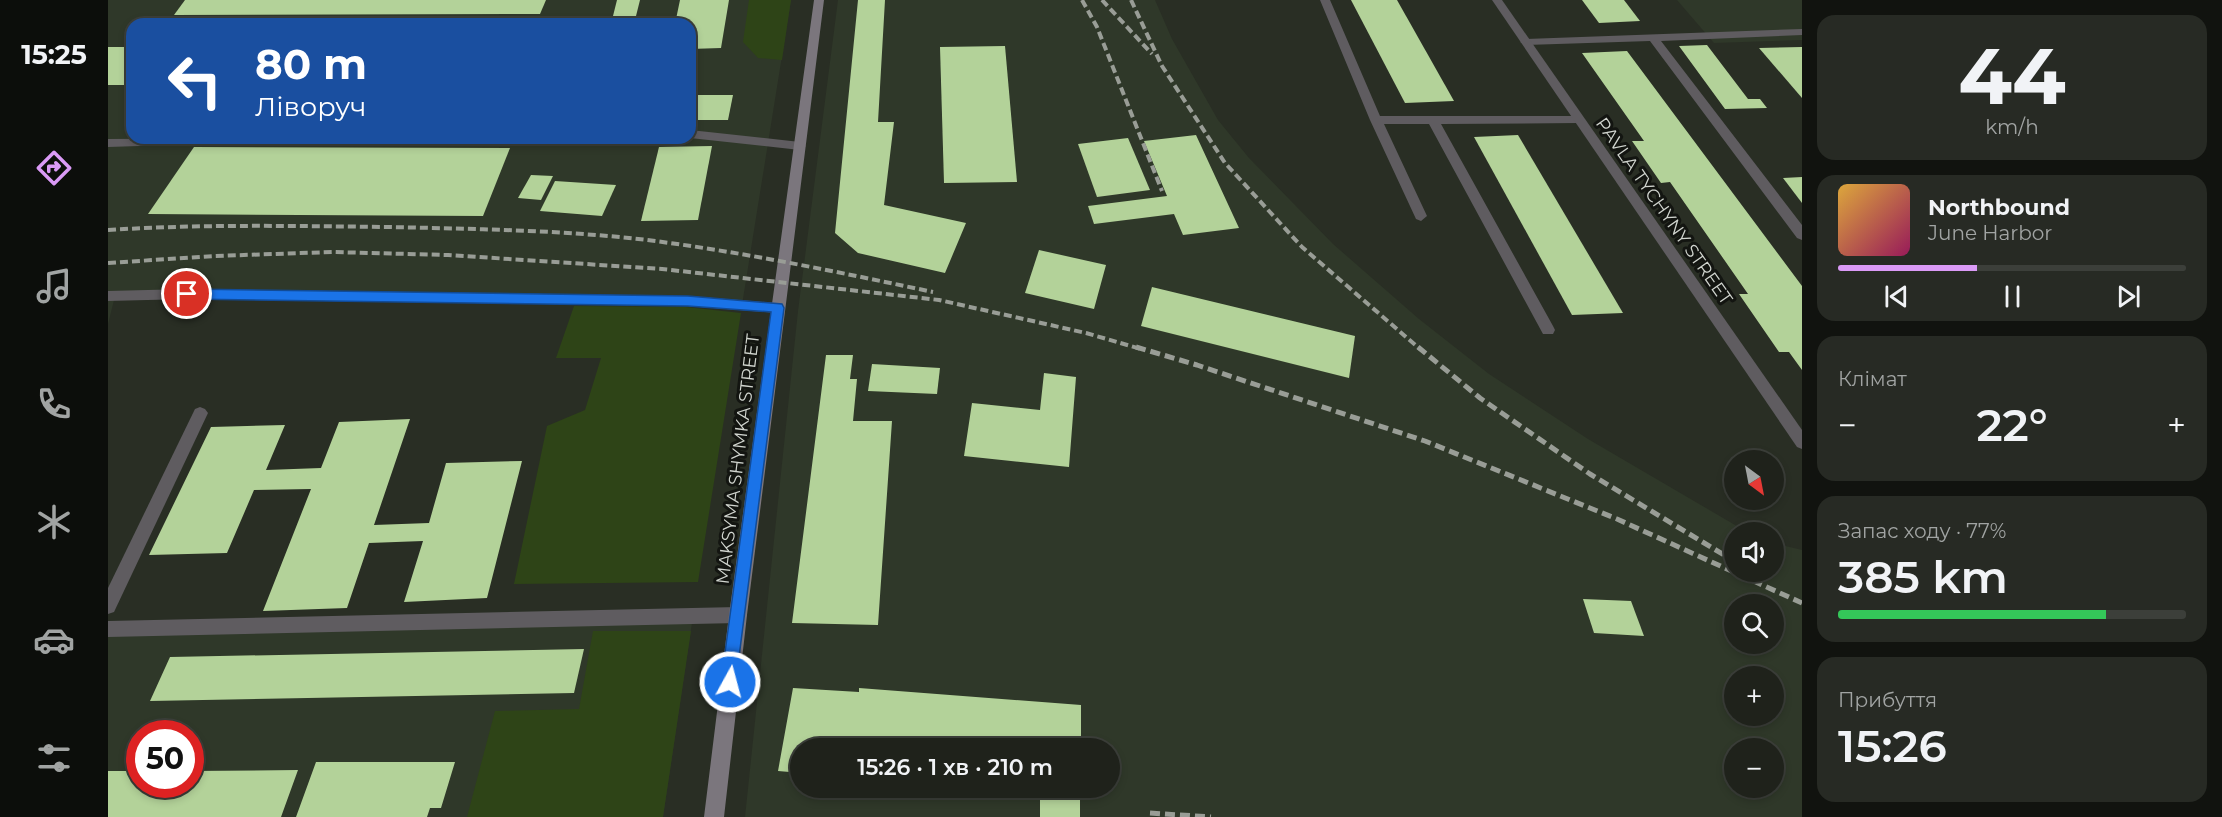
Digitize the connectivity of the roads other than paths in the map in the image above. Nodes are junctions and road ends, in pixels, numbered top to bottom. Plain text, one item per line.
1 (819, 0) edge
2 (1324, 0) edge
3 (1497, 0) edge
4 (1802, 32) edge
5 (1653, 37) junction
6 (1526, 42) junction
7 (1432, 119) junction
8 (1578, 119) junction
9 (1376, 120) junction
10 (696, 135) edge
11 (126, 142) edge
12 (108, 143) edge
13 (800, 146) junction
14 (1421, 216) dead end
15 (1802, 235) edge
16 (108, 296) edge
17 (778, 308) junction
18 (1548, 330) dead end
19 (200, 413) dead end
20 (1802, 442) edge
21 (108, 606) edge
22 (738, 615) junction
23 (108, 629) edge
24 (714, 817) edge

1 - 13 main road, MAKSYMA SHYMKA STREET
2 - 9 street
3 - 6 street, PAVLA TYCHYNY STREET
4 - 5 street
5 - 6 street
5 - 15 street
6 - 8 street, PAVLA TYCHYNY STREET
7 - 8 street
7 - 9 street
7 - 18 street
8 - 20 street, PAVLA TYCHYNY STREET
9 - 14 street
10 - 13 street
11 - 12 street
13 - 17 main road, MAKSYMA SHYMKA STREET
16 - 17 street
17 - 22 main road, MAKSYMA SHYMKA STREET
19 - 21 street
22 - 23 street
22 - 24 main road, MAKSYMA SHYMKA STREET

